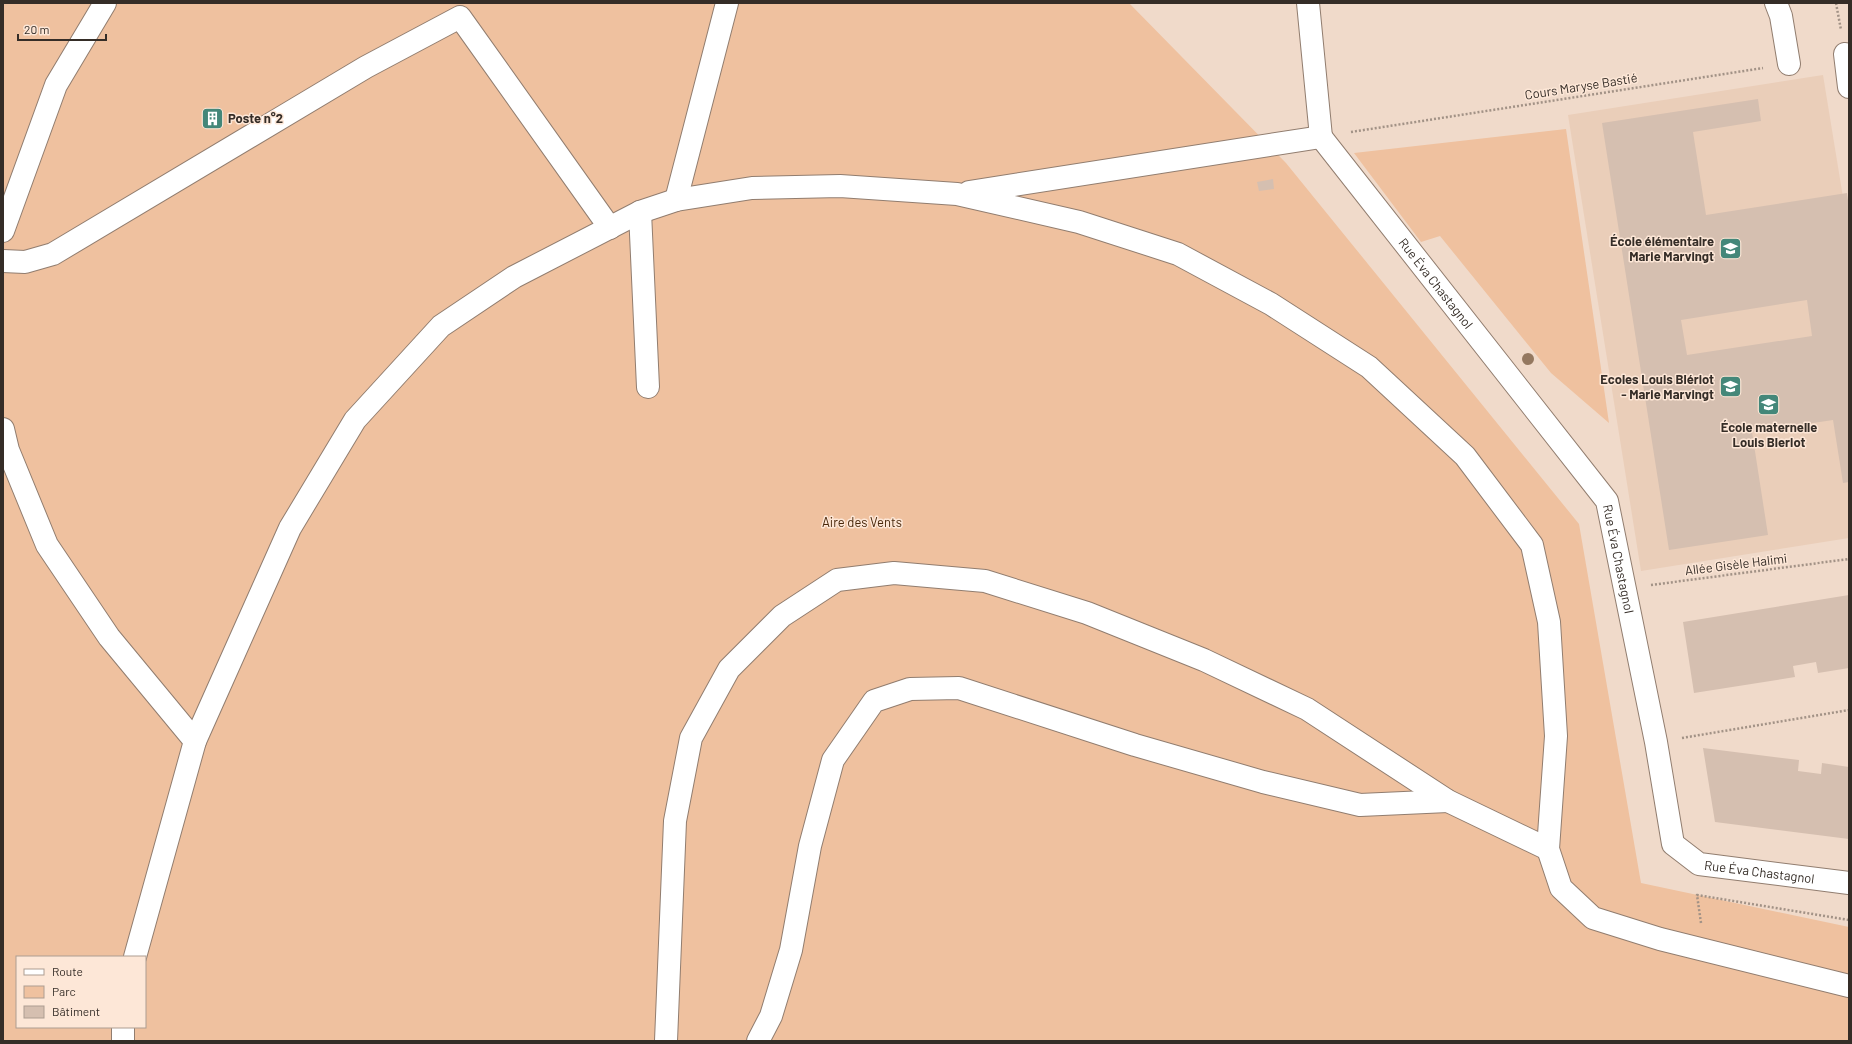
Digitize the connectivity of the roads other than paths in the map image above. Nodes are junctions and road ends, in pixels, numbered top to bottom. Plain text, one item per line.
1 (106, 3) edge
2 (727, 3) edge
3 (1308, 3) edge
4 (1776, 3) edge
5 (1844, 54) dead end
6 (1789, 64) road end
7 (1849, 87) edge
8 (1321, 137) junction
9 (956, 194) junction
10 (676, 200) junction
11 (640, 212) junction
12 (610, 228) junction
13 (3, 232) edge
14 (3, 261) edge
15 (648, 387) dead end
16 (3, 430) edge
17 (195, 741) junction
18 (1448, 801) junction
19 (1548, 850) junction
20 (1849, 884) edge
21 (135, 956) edge
22 (1849, 986) edge
23 (123, 1028) edge
24 (123, 1041) edge
25 (666, 1041) edge
26 (758, 1041) edge

1 - 13 street
2 - 10 street
3 - 8 street
4 - 6 street
5 - 7 street
8 - 9 street
8 - 20 street, Rue Éva Chastagnol
9 - 10 street
9 - 19 street
10 - 11 street
11 - 12 street
11 - 15 street
12 - 14 street
12 - 17 street
16 - 17 street
17 - 21 street
18 - 19 street
18 - 25 street
18 - 26 street
19 - 22 street
23 - 24 street

